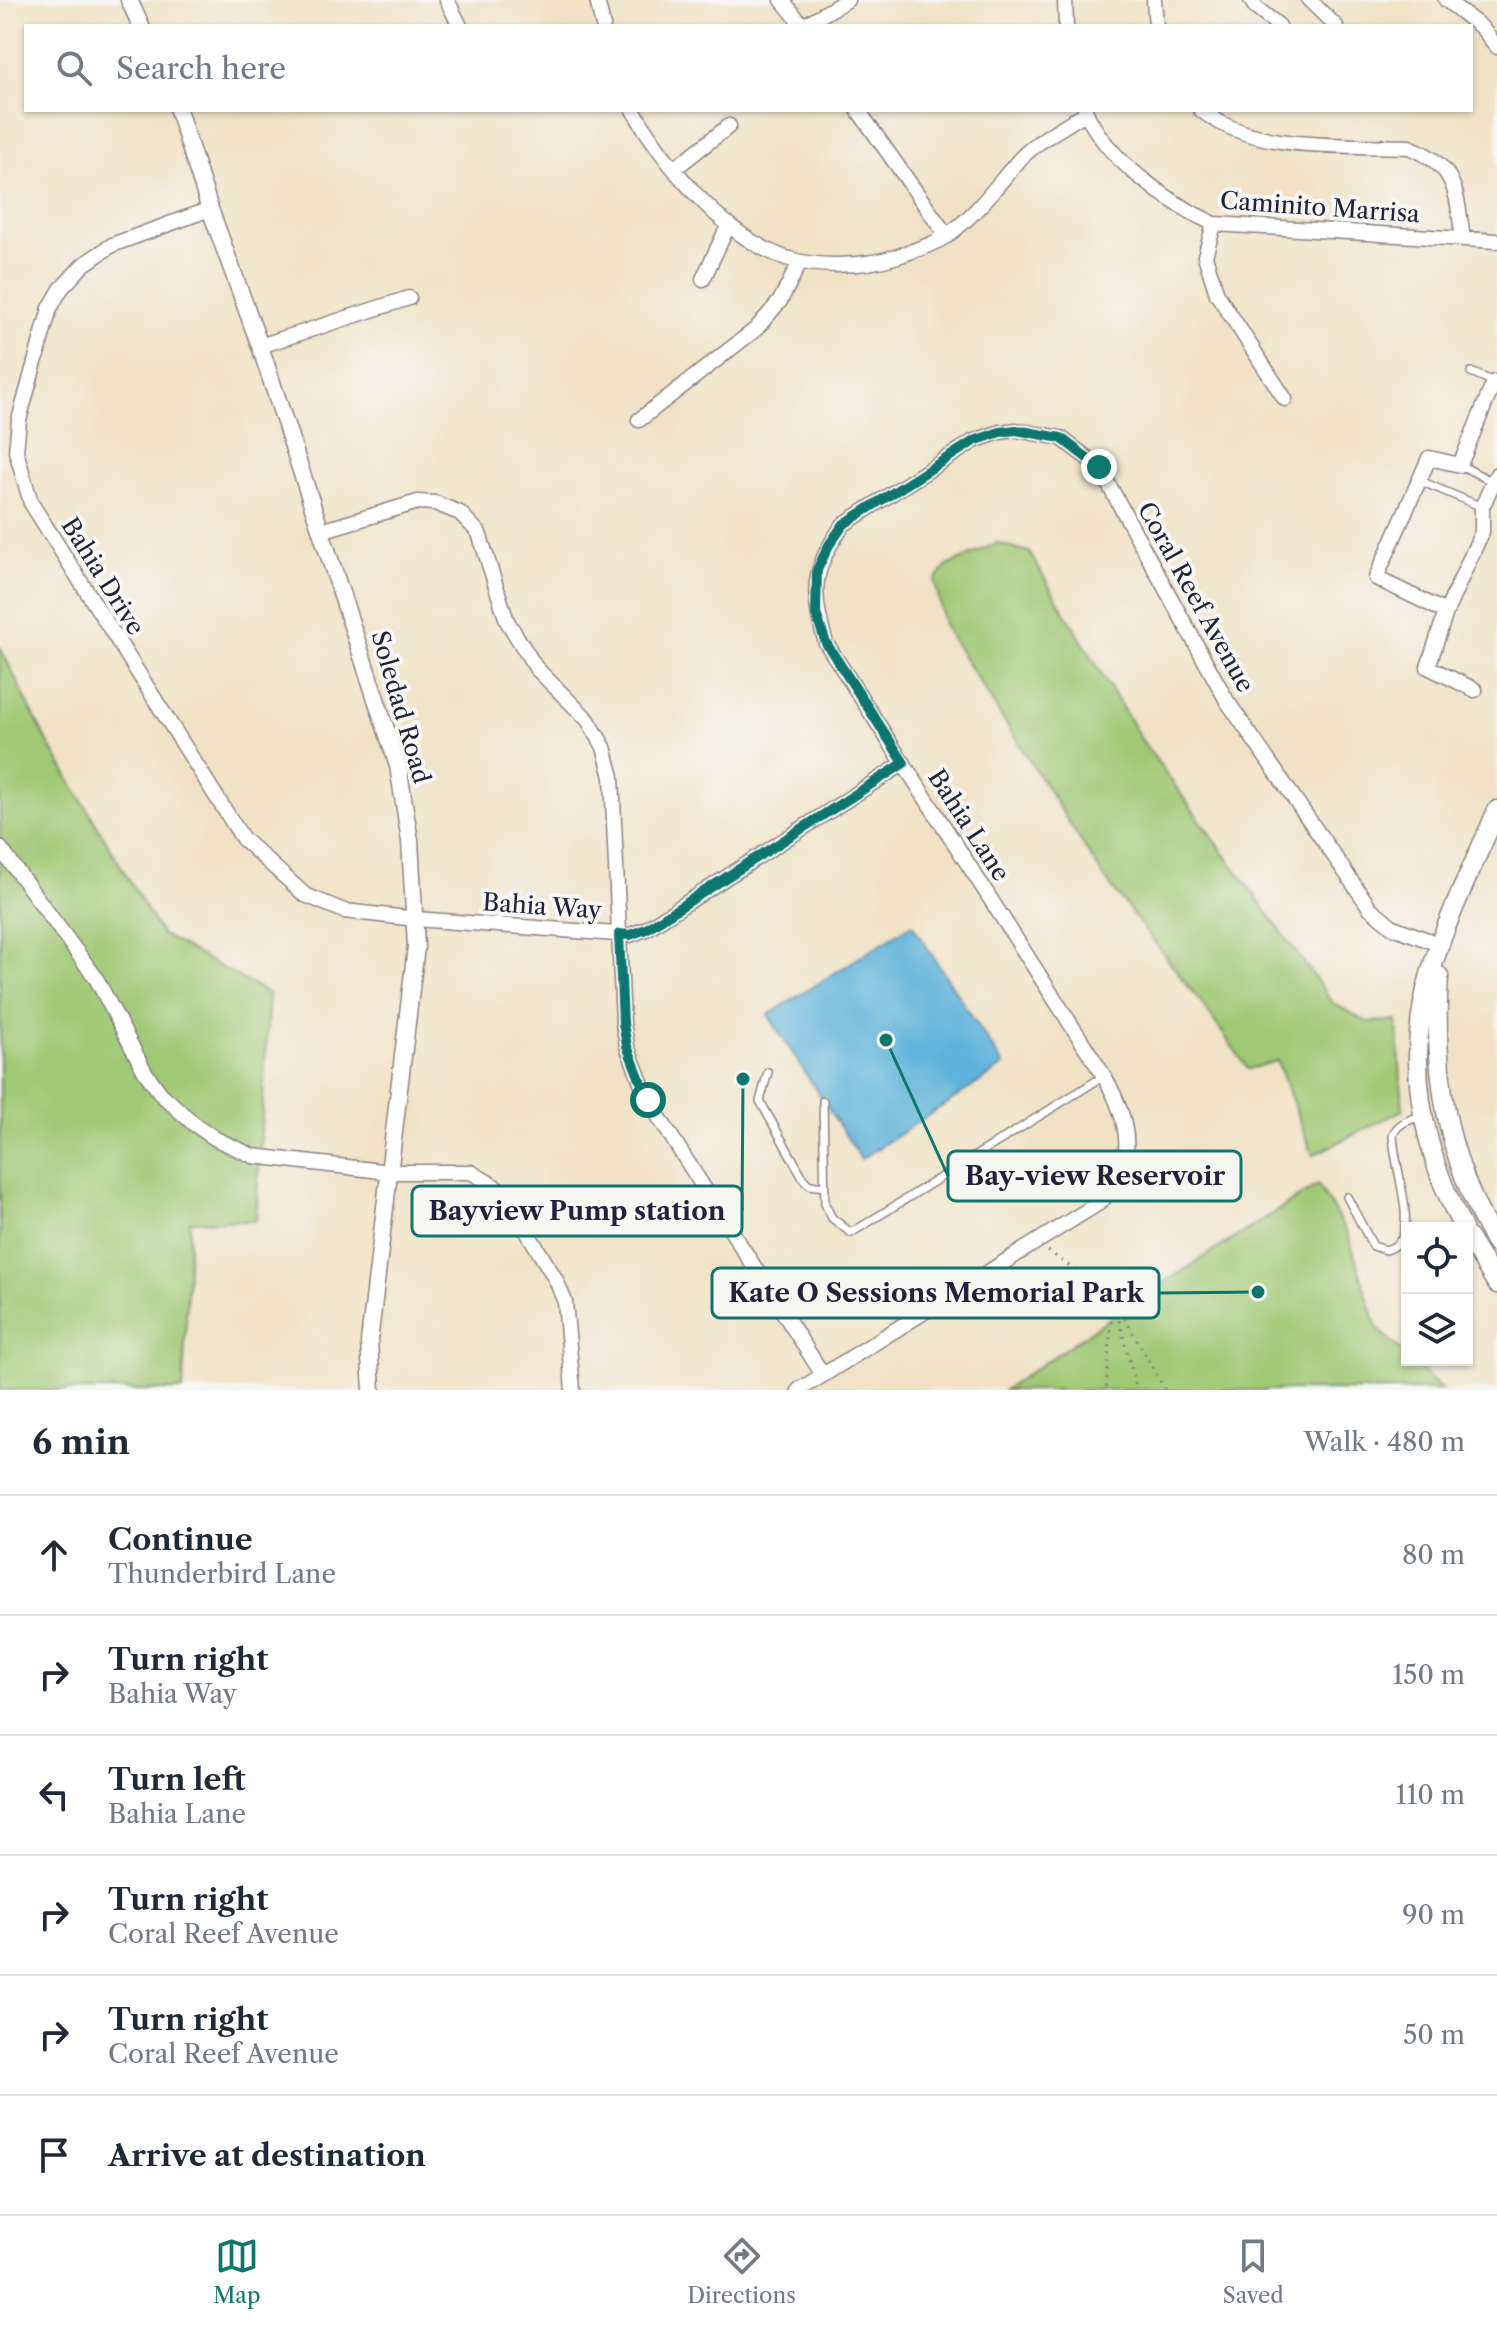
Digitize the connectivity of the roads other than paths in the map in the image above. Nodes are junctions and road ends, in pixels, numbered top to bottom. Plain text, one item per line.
1 (129, 0) edge
2 (447, 0) edge
3 (597, 0) edge
4 (782, 0) edge
5 (847, 0) edge
6 (1065, 0) edge
7 (1154, 0) edge
8 (1251, 0) edge
9 (1309, 0) edge
10 (1446, 0) edge
11 (140, 24) edge
12 (459, 24) edge
13 (603, 24) edge
14 (801, 24) edge
15 (806, 24) edge
16 (1066, 24) edge
17 (1156, 24) edge
18 (1276, 24) edge
19 (1334, 24) edge
20 (1497, 47) edge
21 (179, 112) edge
22 (634, 112) edge
23 (859, 112) edge
24 (1085, 112) edge
25 (1204, 112) edge
26 (729, 126) dead end
27 (674, 169) junction
28 (210, 209) junction
29 (729, 224) junction
30 (1214, 224) junction
31 (947, 236) junction
32 (1463, 239) junction
33 (1497, 241) edge
34 (800, 262) junction
35 (703, 279) dead end
36 (409, 298) dead end
37 (260, 346) junction
38 (1471, 372) dead end
39 (1496, 382) edge
40 (1285, 399) dead end
41 (639, 420) dead end
42 (1460, 465) junction
43 (1495, 478) edge
44 (1418, 479) junction
45 (1482, 507) junction
46 (856, 518) joint
47 (321, 531) junction
48 (1446, 612) junction
49 (1475, 690) dead end
50 (904, 763) junction
51 (1497, 810) edge
52 (0, 848) edge
53 (416, 919) junction
54 (619, 934) junction
55 (1441, 945) junction
56 (768, 1072) dead end
57 (1104, 1076) junction
58 (823, 1101) dead end
59 (1421, 1116) junction
60 (390, 1172) junction
61 (824, 1187) junction
62 (1347, 1197) dead end
63 (1460, 1222) edge
64 (1497, 1245) edge
65 (1473, 1246) edge
66 (1497, 1284) edge
67 (823, 1375) junction
68 (372, 1390) edge
69 (573, 1390) edge
70 (799, 1390) edge

1 - 11 street
2 - 12 street
3 - 13 street
4 - 14 street
5 - 15 street
6 - 16 street
7 - 17 street
8 - 18 street
9 - 19 street
10 - 20 street
21 - 28 street, Soledad Road
22 - 27 street
23 - 31 street
24 - 30 street, Caminito Marrisa
24 - 31 street
25 - 32 street
26 - 27 street
27 - 29 street
28 - 37 street, Soledad Road
28 - 53 street, Bahia Drive
29 - 34 street
29 - 35 street
30 - 32 street, Caminito Marrisa
30 - 40 street
31 - 34 street
32 - 33 street, Caminito Marrisa
34 - 41 street
36 - 37 street
37 - 47 street, Soledad Road
38 - 39 lane
39 - 42 street
42 - 43 lane
42 - 44 street
43 - 45 street
44 - 45 lane
44 - 48 street
45 - 48 street
46 - 50 street, Bahia Lane
46 - 55 street, Coral Reef Avenue
47 - 53 street, Soledad Road
47 - 54 street
48 - 49 street
50 - 54 street, Bahia Way
50 - 57 street, Bahia Lane
51 - 55 main road
52 - 60 street
53 - 54 street, Bahia Way
53 - 60 street, Soledad Road
54 - 67 street
55 - 59 main road
55 - 64 main road
56 - 61 lane
57 - 61 lane
57 - 67 street, Bahia Lane
58 - 61 lane
59 - 62 lane
59 - 63 main road
60 - 68 street, Soledad Road
60 - 69 street
65 - 66 main road
67 - 70 street

